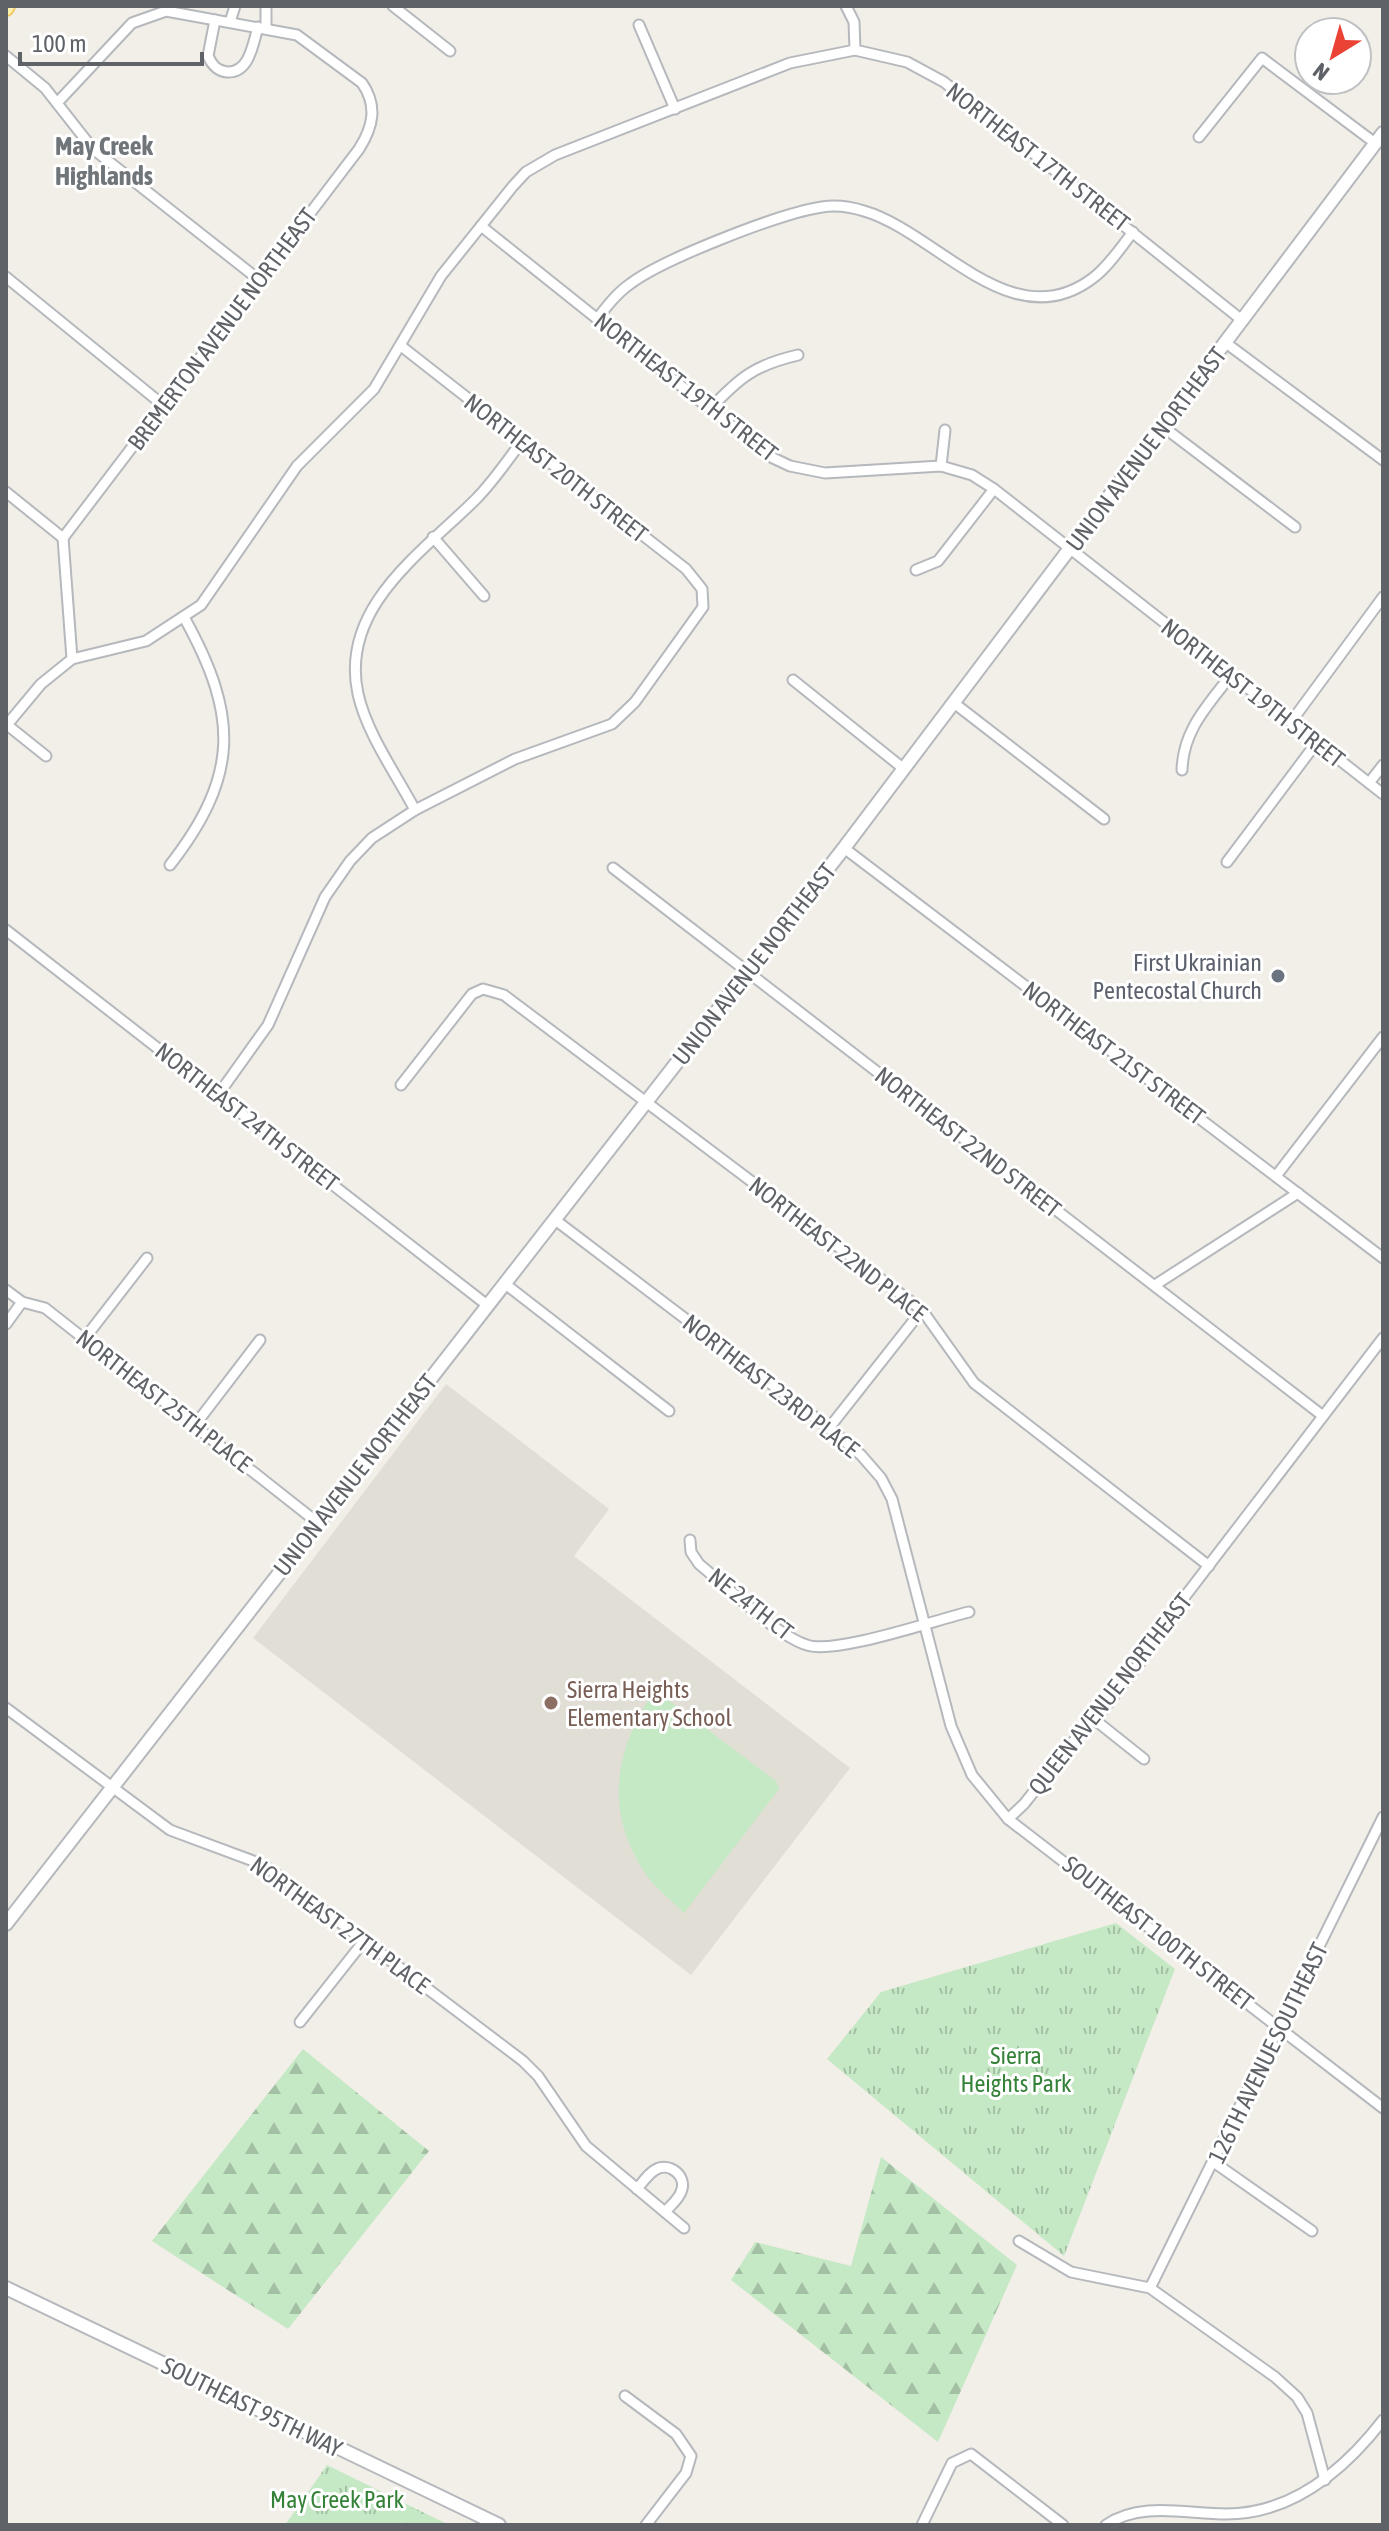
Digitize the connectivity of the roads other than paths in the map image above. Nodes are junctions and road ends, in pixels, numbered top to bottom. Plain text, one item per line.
1 (235, 6) edge
2 (266, 6) edge
3 (393, 6) edge
4 (846, 6) edge
5 (215, 20) junction
6 (230, 22) junction
7 (639, 25) dead end
8 (262, 27) junction
9 (855, 50) junction
10 (450, 51) dead end
11 (6, 56) edge
12 (57, 103) junction
13 (675, 109) junction
14 (1199, 137) dead end
15 (1379, 138) edge
16 (481, 226) junction
17 (1133, 232) junction
18 (6, 277) edge
19 (258, 279) junction
20 (597, 319) junction
21 (1243, 321) junction
22 (1226, 343) junction
23 (401, 346) junction
24 (798, 355) dead end
25 (163, 405) junction
26 (710, 409) junction
27 (1162, 426) junction
28 (945, 430) dead end
29 (522, 441) junction
30 (1383, 460) edge
31 (941, 466) junction
32 (994, 489) junction
33 (6, 492) edge
34 (1295, 527) dead end
35 (433, 537) junction
36 (63, 538) junction
37 (1070, 549) junction
38 (916, 570) dead end
39 (484, 596) dead end
40 (1383, 597) edge
41 (185, 619) junction
42 (72, 659) junction
43 (1231, 675) junction
44 (793, 680) dead end
45 (954, 703) junction
46 (1291, 722) junction
47 (6, 725) edge
48 (1317, 742) junction
49 (46, 756) dead end
50 (1383, 765) edge
51 (904, 769) junction
52 (1182, 770) dead end
53 (1369, 783) junction
54 (1383, 794) edge
55 (415, 810) junction
56 (1104, 819) dead end
57 (844, 848) junction
58 (1227, 862) dead end
59 (170, 865) dead end
60 (613, 868) dead end
61 (6, 930) edge
62 (748, 972) junction
63 (1383, 1037) edge
64 (401, 1085) dead end
65 (218, 1095) junction
66 (646, 1103) junction
67 (1276, 1176) junction
68 (1298, 1193) junction
69 (554, 1219) junction
70 (1383, 1243) edge
71 (1379, 1255) edge
72 (147, 1258) dead end
73 (504, 1283) junction
74 (1155, 1285) junction
75 (6, 1290) edge
76 (22, 1302) junction
77 (487, 1305) junction
78 (922, 1310) junction
79 (6, 1324) edge
80 (85, 1338) junction
81 (1383, 1338) edge
82 (260, 1340) dead end
83 (669, 1411) dead end
84 (1323, 1416) junction
85 (195, 1425) junction
86 (829, 1428) junction
87 (318, 1523) junction
88 (690, 1540) dead end
89 (1209, 1566) junction
90 (969, 1612) dead end
91 (925, 1623) junction
92 (6, 1708) edge
93 (1095, 1720) junction
94 (1144, 1759) dead end
95 (111, 1786) junction
96 (1383, 1817) edge
97 (1008, 1819) junction
98 (6, 1924) edge
99 (364, 1941) junction
100 (300, 2022) dead end
101 (1280, 2027) junction
102 (1383, 2108) edge
103 (1215, 2163) junction
104 (637, 2189) junction
105 (665, 2212) junction
106 (684, 2228) dead end
107 (1312, 2231) dead end
108 (1019, 2241) dead end
109 (6, 2288) edge
110 (1150, 2288) junction
111 (625, 2396) dead end
112 (1383, 2420) edge
113 (1325, 2480) junction
114 (499, 2525) edge
115 (646, 2525) edge
116 (922, 2525) edge
117 (1063, 2525) edge
118 (1106, 2525) edge

1 - 6 street
2 - 8 street
3 - 10 street
4 - 9 street
5 - 6 street
5 - 8 street
5 - 12 street
6 - 8 street
7 - 13 street
8 - 19 street, BREMERTON AVENUE NORTHEAST
9 - 13 street
9 - 17 street, NORTHEAST 17TH STREET
11 - 12 street
12 - 19 street
13 - 16 street
14 - 15 street
15 - 21 street, UNION AVENUE NORTHEAST
16 - 20 street, NORTHEAST 19TH STREET
16 - 23 street
17 - 20 street
17 - 21 street, NORTHEAST 17TH STREET
18 - 25 street
19 - 25 street, BREMERTON AVENUE NORTHEAST
20 - 26 street, NORTHEAST 19TH STREET
21 - 22 street, UNION AVENUE NORTHEAST
22 - 27 street, UNION AVENUE NORTHEAST
22 - 30 street
23 - 29 street, NORTHEAST 20TH STREET
23 - 41 street
24 - 26 street
25 - 36 street, BREMERTON AVENUE NORTHEAST
26 - 31 street, NORTHEAST 19TH STREET
27 - 34 street
27 - 37 street, UNION AVENUE NORTHEAST
28 - 31 street
29 - 35 street
29 - 55 street, NORTHEAST 20TH STREET
31 - 32 street, NORTHEAST 19TH STREET
32 - 37 street, NORTHEAST 19TH STREET
32 - 38 street
33 - 36 street
35 - 39 street
35 - 55 street
36 - 42 street
37 - 43 street, NORTHEAST 19TH STREET
37 - 45 street, UNION AVENUE NORTHEAST
40 - 46 street
41 - 42 street
41 - 59 street
42 - 47 street
43 - 46 street, NORTHEAST 19TH STREET
43 - 52 street
44 - 51 street
45 - 51 street, UNION AVENUE NORTHEAST
45 - 56 street
46 - 48 street, NORTHEAST 19TH STREET
47 - 49 street
48 - 53 street, NORTHEAST 19TH STREET
48 - 58 street
50 - 53 street
51 - 57 street, UNION AVENUE NORTHEAST
53 - 54 street, NORTHEAST 19TH STREET
55 - 65 street
57 - 62 street, UNION AVENUE NORTHEAST
57 - 67 street, NORTHEAST 21ST STREET
60 - 62 street, NORTHEAST 22ND STREET
61 - 65 street, NORTHEAST 24TH STREET
62 - 66 street, UNION AVENUE NORTHEAST
62 - 74 street, NORTHEAST 22ND STREET
63 - 67 street
64 - 66 street, NORTHEAST 22ND PLACE
65 - 77 street, NORTHEAST 24TH STREET
66 - 69 street, UNION AVENUE NORTHEAST
66 - 78 street, NORTHEAST 22ND PLACE
67 - 68 street, NORTHEAST 21ST STREET
68 - 71 street, NORTHEAST 21ST STREET
68 - 74 street
69 - 73 street, UNION AVENUE NORTHEAST
69 - 86 street, NORTHEAST 23RD PLACE
70 - 71 street
72 - 80 street
73 - 77 street, UNION AVENUE NORTHEAST
73 - 83 street
74 - 84 street, NORTHEAST 22ND STREET
75 - 76 street, NORTHEAST 25TH PLACE
76 - 79 street
76 - 80 street, NORTHEAST 25TH PLACE
77 - 87 street, UNION AVENUE NORTHEAST
78 - 86 street
78 - 89 street, NORTHEAST 22ND PLACE
80 - 85 street, NORTHEAST 25TH PLACE
81 - 84 street, QUEEN AVENUE NORTHEAST
82 - 85 street
84 - 89 street, QUEEN AVENUE NORTHEAST
85 - 87 street, NORTHEAST 25TH PLACE
86 - 91 street, NORTHEAST 23RD PLACE
87 - 95 street, UNION AVENUE NORTHEAST
88 - 91 street, NE 24TH CT
89 - 93 street, QUEEN AVENUE NORTHEAST
90 - 91 street, NE 24TH CT
91 - 97 street, NORTHEAST 23RD PLACE
92 - 95 street, NORTHEAST 27TH PLACE
93 - 94 street
93 - 97 street, QUEEN AVENUE NORTHEAST
95 - 98 street, UNION AVENUE NORTHEAST
95 - 99 street, NORTHEAST 27TH PLACE
96 - 101 street, 126TH AVENUE SOUTHEAST
97 - 101 street, SOUTHEAST 100TH STREET
99 - 100 street
99 - 104 street, NORTHEAST 27TH PLACE
101 - 102 street, SOUTHEAST 100TH STREET
101 - 103 street, 126TH AVENUE SOUTHEAST
103 - 107 street
103 - 110 street, 126TH AVENUE SOUTHEAST
104 - 105 street, NORTHEAST 27TH PLACE
104 - 105 street
105 - 106 street, NORTHEAST 27TH PLACE
108 - 110 street
109 - 114 street, SOUTHEAST 95TH WAY
110 - 113 street
111 - 115 street
112 - 113 street
113 - 118 street
116 - 117 street

